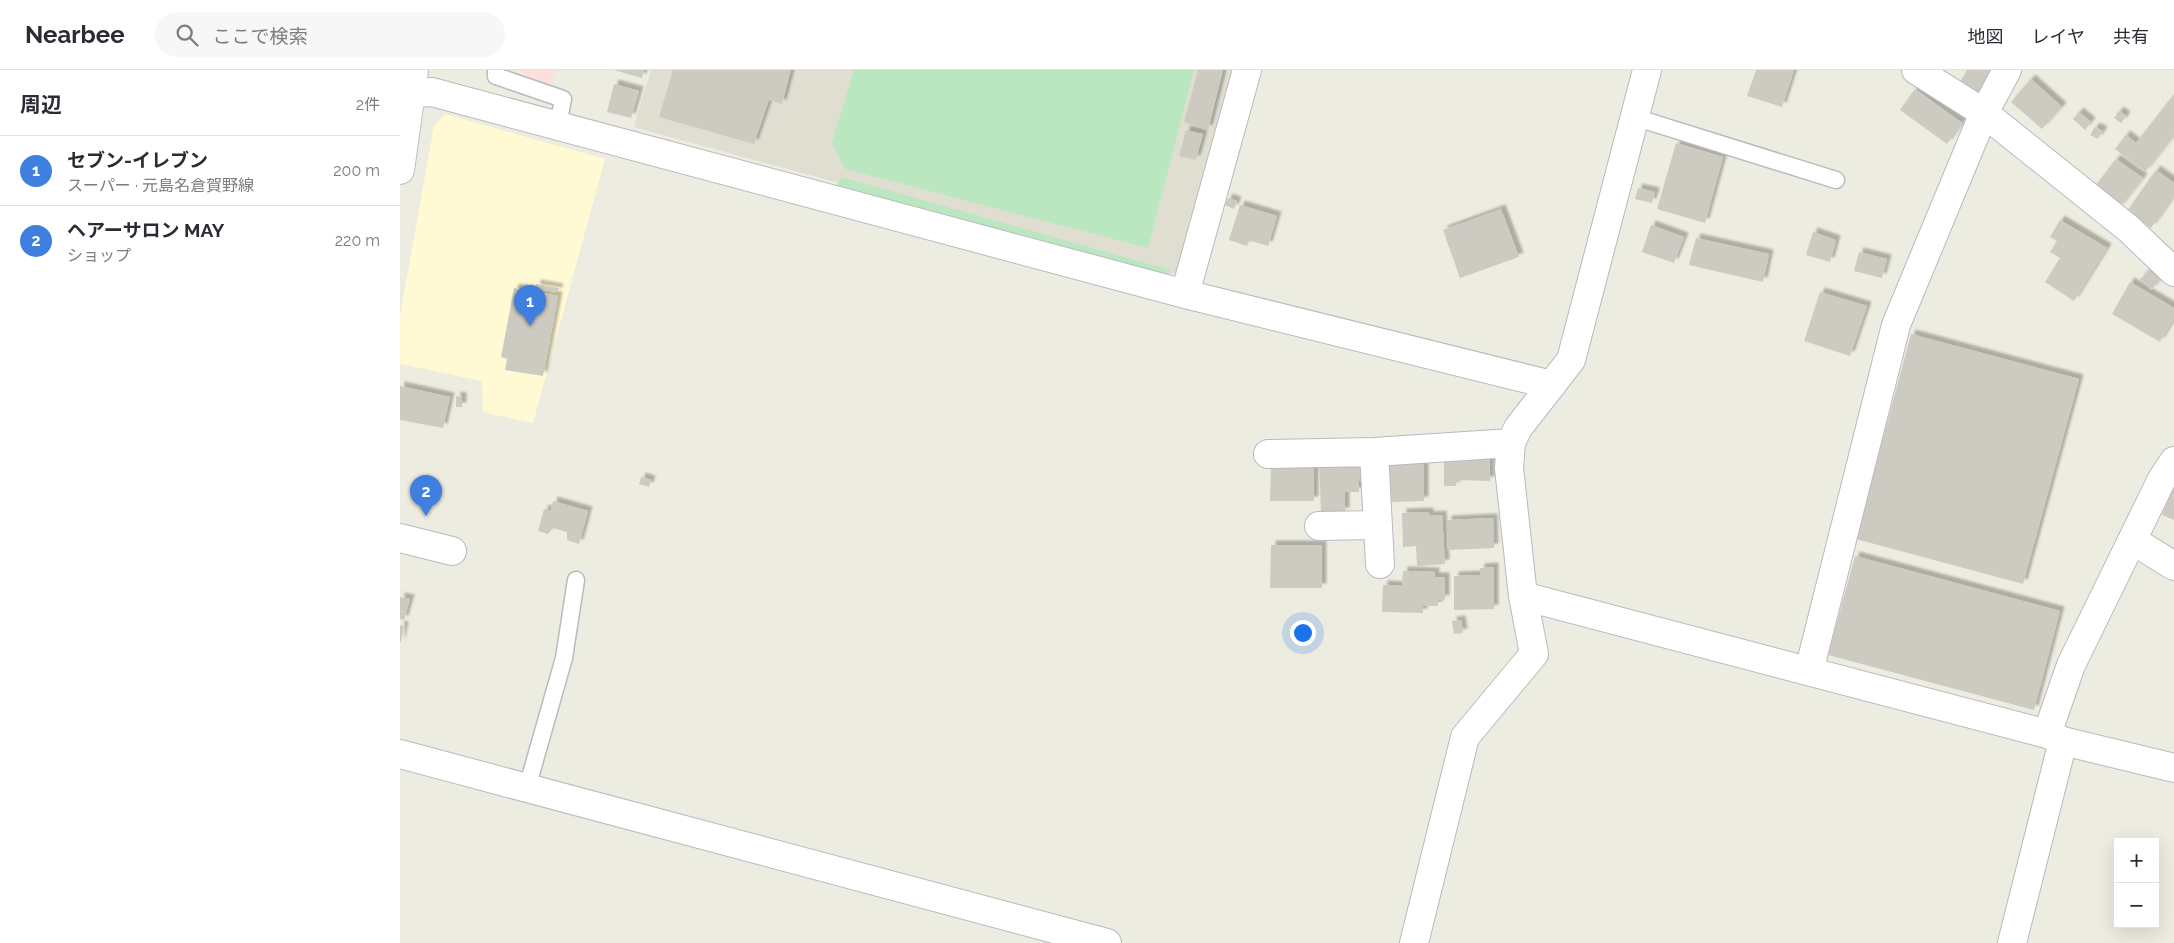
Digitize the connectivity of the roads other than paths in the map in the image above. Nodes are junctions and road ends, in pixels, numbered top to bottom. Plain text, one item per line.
1 (496, 70) edge
2 (1247, 70) edge
3 (1647, 70) edge
4 (1916, 70) edge
5 (2007, 70) edge
6 (408, 85) edge
7 (1984, 113) junction
8 (1634, 117) junction
9 (558, 125) junction
10 (400, 170) edge
11 (1836, 180) dead end
12 (2174, 272) edge
13 (1185, 294) junction
14 (1552, 385) junction
15 (1511, 443) junction
16 (1374, 452) junction
17 (1268, 454) dead end
18 (2174, 461) edge
19 (1378, 525) junction
20 (1319, 526) dead end
21 (400, 538) edge
22 (2132, 540) junction
23 (452, 551) dead end
24 (1380, 564) dead end
25 (2174, 566) edge
26 (576, 580) dead end
27 (1523, 596) junction
28 (1809, 671) junction
29 (2055, 738) junction
30 (400, 754) edge
31 (2174, 768) edge
32 (527, 788) junction
33 (1107, 943) edge
34 (1414, 943) edge
35 (2012, 943) edge

1 - 9 lane
2 - 13 street
3 - 8 street
4 - 7 street
5 - 7 street
6 - 9 street
6 - 10 street
7 - 12 street
7 - 28 street
8 - 11 lane
8 - 14 street
9 - 13 street
13 - 14 street
14 - 15 street
15 - 16 street
15 - 27 street
16 - 17 street
16 - 19 street
18 - 22 street
19 - 20 street
19 - 24 street
21 - 23 street
22 - 25 street
22 - 29 street
26 - 32 lane
27 - 28 street
27 - 34 street
28 - 29 street
29 - 31 street
29 - 35 street
30 - 32 street
32 - 33 street

